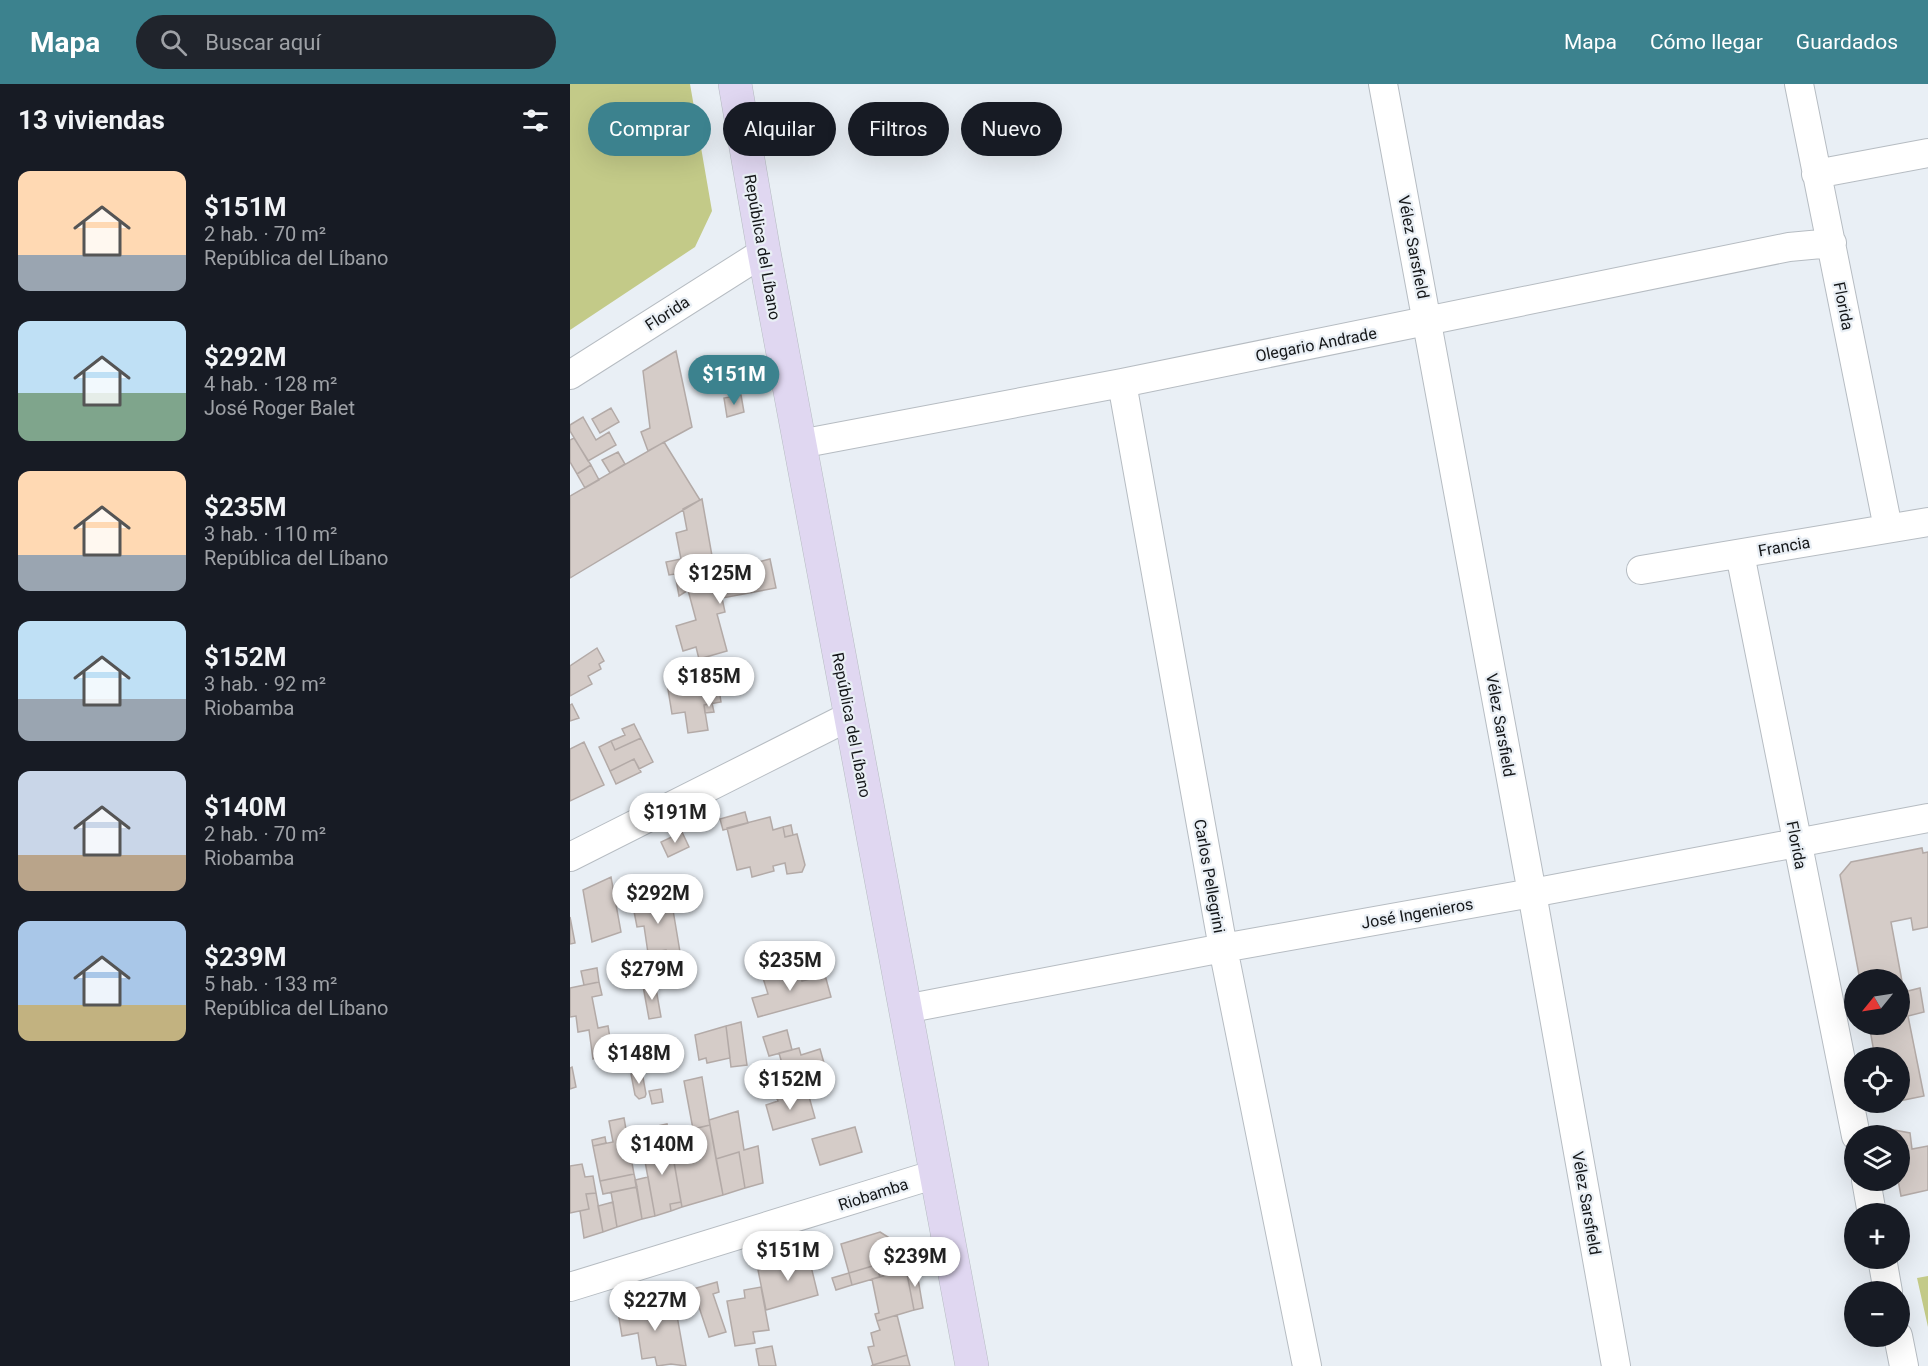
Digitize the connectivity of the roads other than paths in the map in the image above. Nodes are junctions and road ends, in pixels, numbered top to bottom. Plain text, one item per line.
1 (735, 84) edge
2 (1383, 84) edge
3 (1800, 84) edge
4 (1928, 153) edge
5 (1816, 174) junction
6 (1832, 243) junction
7 (764, 252) junction
8 (1428, 322) junction
9 (570, 375) edge
10 (1122, 383) junction
11 (800, 444) junction
12 (1928, 522) edge
13 (1888, 528) junction
14 (1740, 554) junction
15 (1641, 570) dead end
16 (850, 716) junction
17 (1928, 818) edge
18 (1797, 844) junction
19 (570, 857) edge
20 (1532, 893) junction
21 (1223, 948) junction
22 (905, 1009) junction
23 (1854, 1125) edge
24 (936, 1174) junction
25 (570, 1287) edge
26 (1900, 1347) edge
27 (972, 1366) edge
28 (1307, 1366) edge
29 (1616, 1366) edge
30 (1904, 1366) edge

1 - 7 main road, República del Líbano
2 - 8 street, Vélez Sarsfield
3 - 5 street, Florida
4 - 5 street
5 - 6 street, Florida
6 - 8 street, Olegario Andrade
6 - 13 street, Florida
7 - 9 street, Florida
7 - 11 main road, República del Líbano
8 - 10 street, Olegario Andrade
8 - 20 street, Vélez Sarsfield
10 - 11 street, Olegario Andrade
10 - 21 street, Carlos Pellegrini
11 - 16 main road, República del Líbano
12 - 13 street, Francia
13 - 14 street, Francia
14 - 15 street, Francia
14 - 18 street, Florida
16 - 19 street
16 - 22 main road, República del Líbano
17 - 18 street, José Ingenieros
18 - 20 street, José Ingenieros
18 - 23 street, Florida
20 - 21 street, José Ingenieros
20 - 29 street, Vélez Sarsfield
21 - 22 street, José Ingenieros
21 - 28 street, Carlos Pellegrini
22 - 24 main road, República del Líbano
24 - 25 street, Riobamba
24 - 27 main road, República del Líbano
26 - 30 street

